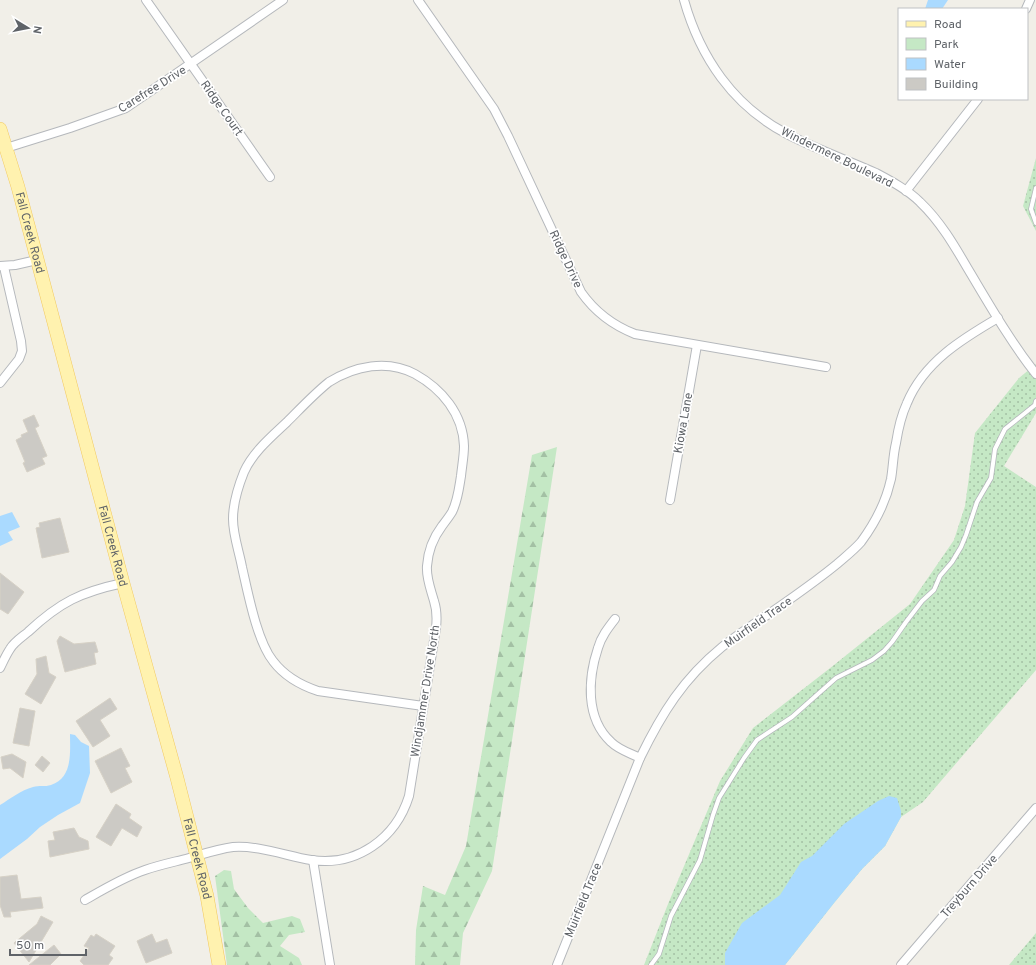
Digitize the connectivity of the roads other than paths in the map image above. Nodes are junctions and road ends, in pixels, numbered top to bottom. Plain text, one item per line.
1 (146, 0) edge
2 (283, 0) edge
3 (418, 0) edge
4 (684, 0) edge
5 (191, 64) junction
6 (977, 100) edge
7 (0, 128) edge
8 (6, 148) junction
9 (270, 178) dead end
10 (1036, 188) edge
11 (906, 191) junction
12 (1036, 223) edge
13 (37, 260) junction
14 (2, 266) edge
15 (998, 318) junction
16 (697, 345) junction
17 (826, 367) dead end
18 (1036, 374) edge
19 (0, 383) edge
20 (1036, 401) edge
21 (670, 500) dead end
22 (123, 583) junction
23 (615, 619) dead end
24 (0, 668) edge
25 (423, 706) junction
26 (640, 758) junction
27 (1036, 808) edge
28 (197, 855) junction
29 (313, 860) junction
30 (85, 900) dead end
31 (219, 965) edge
32 (330, 965) edge
33 (557, 965) edge
34 (651, 965) edge
35 (901, 965) edge

1 - 5 street, Ridge Court
2 - 5 street, Carefree Drive
3 - 16 street, Ridge Drive
4 - 11 street, Windermere Boulevard
5 - 8 street, Carefree Drive
5 - 9 street, Ridge Court
6 - 11 street
7 - 8 main road, Fall Creek Road
8 - 13 main road, Fall Creek Road
10 - 12 lane
11 - 15 street, Windermere Boulevard
13 - 14 street
13 - 22 main road, Fall Creek Road
14 - 19 street
15 - 18 street, Windermere Boulevard
15 - 26 street, Muirfield Trace
16 - 17 street, Ridge Drive
16 - 21 street, Kiowa Lane
20 - 34 lane
22 - 24 street
22 - 28 main road, Fall Creek Road
23 - 26 street
25 - 25 street, Windjammer Drive North
25 - 29 street, Windjammer Drive North
26 - 33 street, Muirfield Trace
27 - 35 street, Treyburn Drive
28 - 29 street, Windjammer Drive North
28 - 30 street, Windjammer Drive North
28 - 31 main road, Fall Creek Road
29 - 32 street

